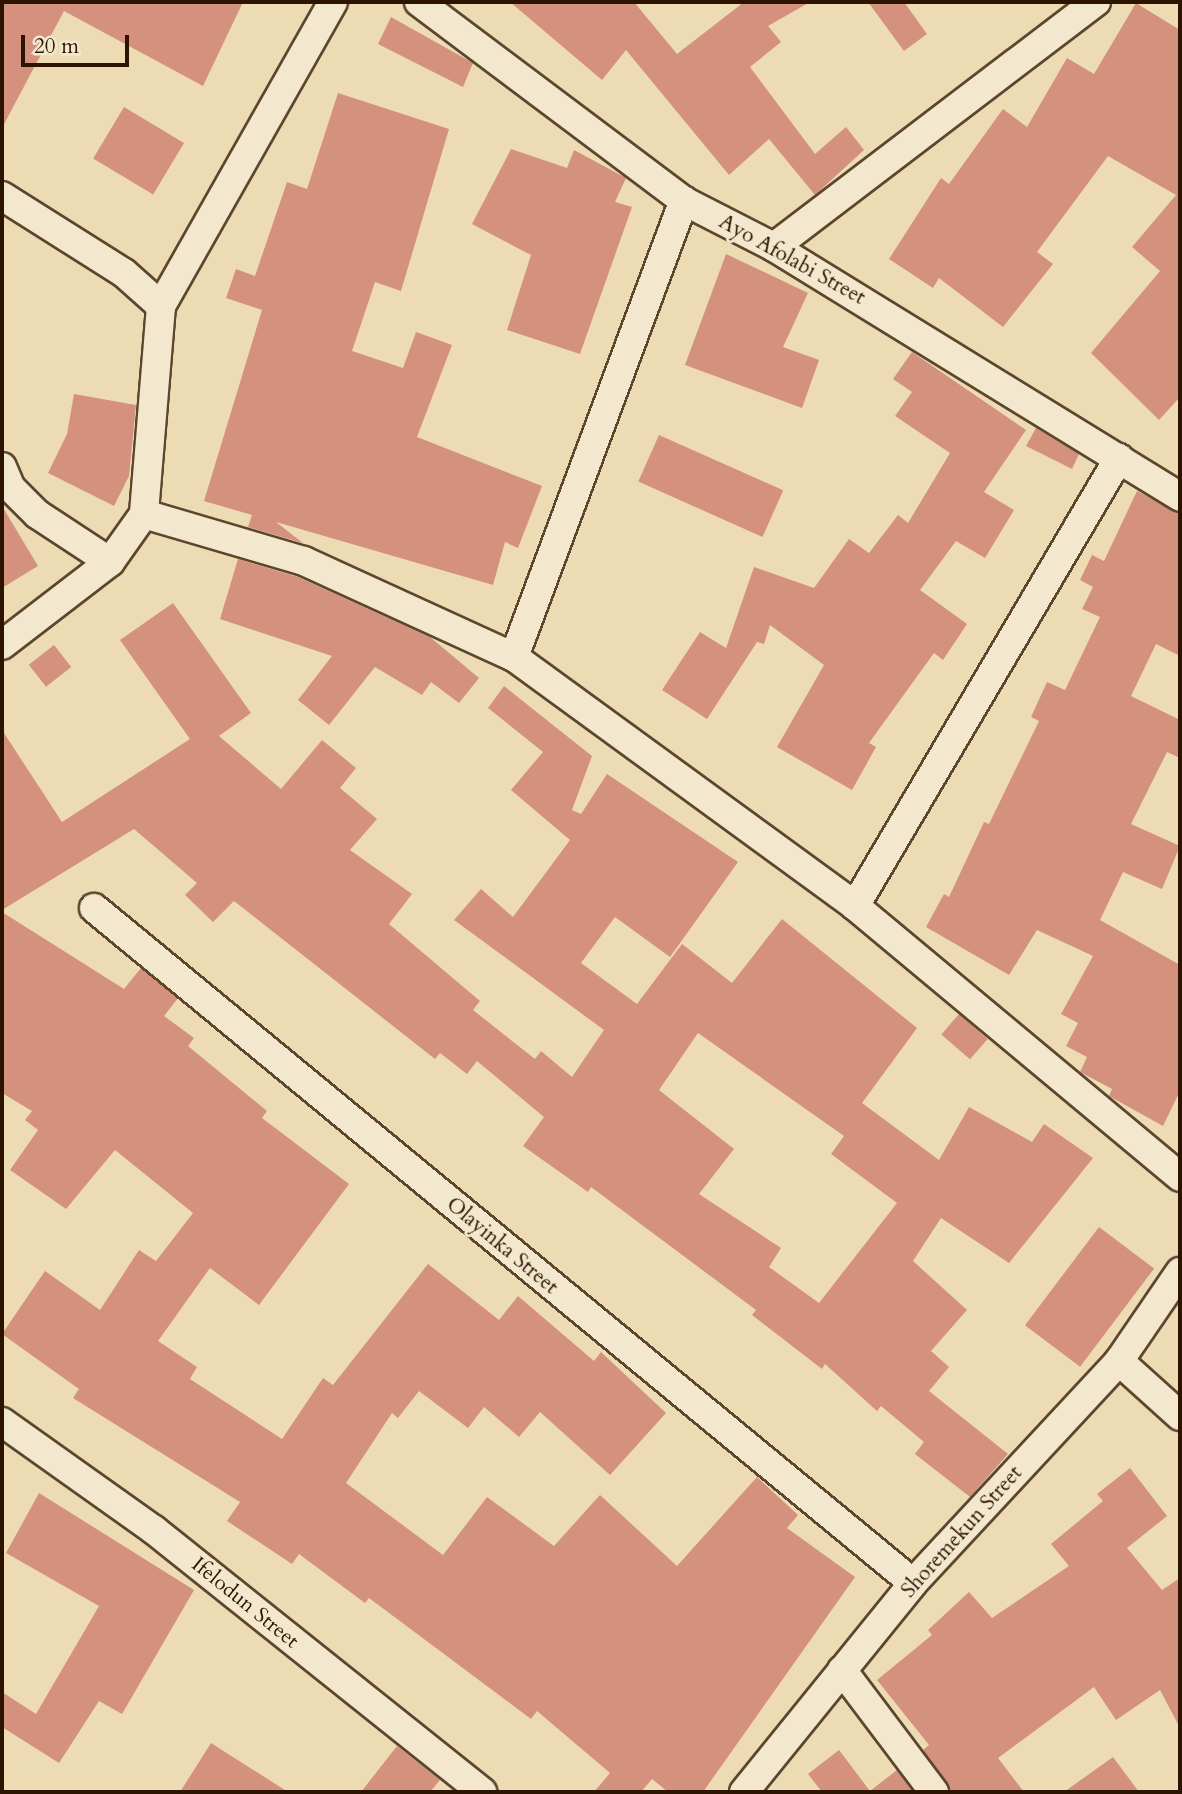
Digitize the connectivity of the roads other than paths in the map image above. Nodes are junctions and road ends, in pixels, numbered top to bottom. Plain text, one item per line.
1 (333, 2) edge
2 (419, 2) edge
3 (1096, 2) edge
4 (2, 196) edge
5 (684, 201) junction
6 (774, 247) junction
7 (161, 306) junction
8 (1119, 458) junction
9 (2, 467) edge
10 (1180, 497) edge
11 (144, 514) junction
12 (110, 562) junction
13 (2, 645) edge
14 (514, 657) junction
15 (855, 906) junction
16 (94, 908) dead end
17 (1180, 1177) edge
18 (1180, 1272) edge
19 (1119, 1361) junction
20 (1180, 1416) edge
21 (2, 1422) edge
22 (913, 1583) junction
23 (842, 1670) junction
24 (482, 1792) edge
25 (744, 1792) edge
26 (934, 1792) edge

1 - 7 street
2 - 5 street, Ayo Afolabi Street
3 - 6 street
4 - 7 street
5 - 6 street, Ayo Afolabi Street
5 - 14 street
6 - 8 street, Ayo Afolabi Street
7 - 11 street
8 - 10 street, Ayo Afolabi Street
8 - 15 street
9 - 12 street
11 - 12 street
11 - 14 street
12 - 13 street
14 - 15 street
15 - 17 street
16 - 22 street, Olayinka Street
18 - 19 street, Shoremekun Street
19 - 20 street
19 - 22 street, Shoremekun Street
21 - 24 street, Ifelodun Street
22 - 23 street, Shoremekun Street
23 - 25 street, Shoremekun Street
23 - 26 street

